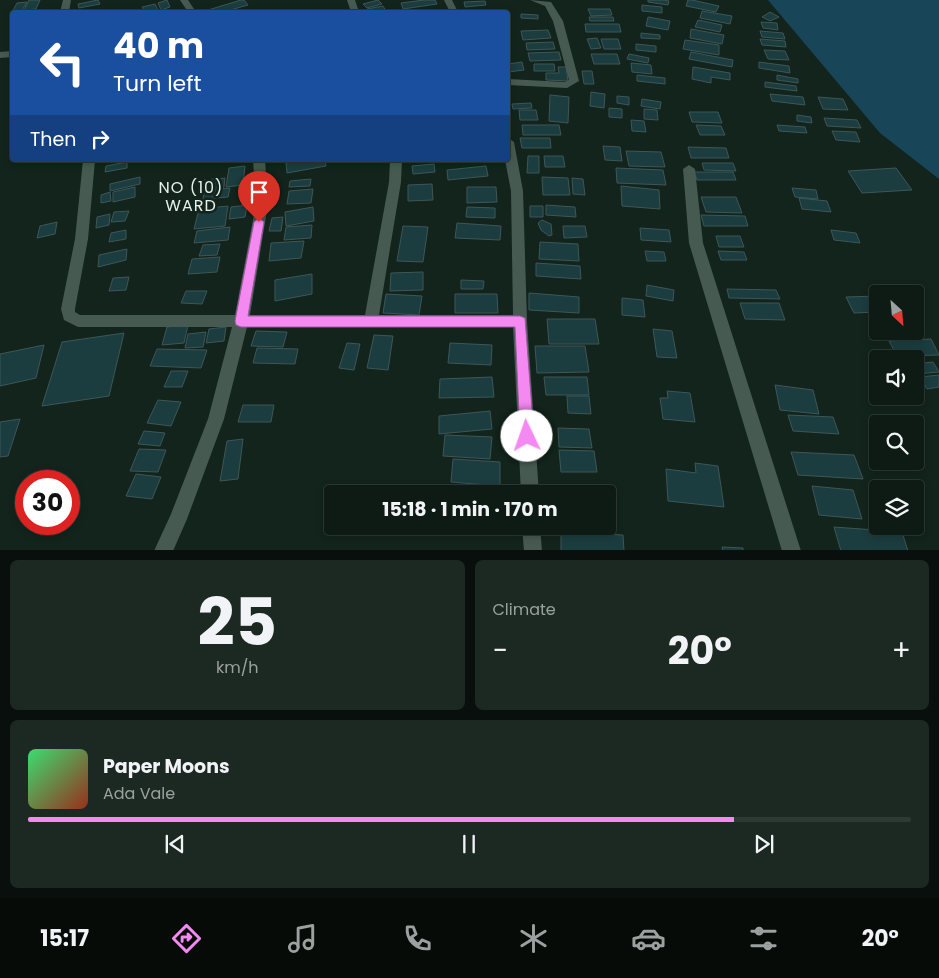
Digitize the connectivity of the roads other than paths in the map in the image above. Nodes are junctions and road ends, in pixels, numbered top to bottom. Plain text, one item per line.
1 (534, 0) edge
2 (510, 82) edge
3 (510, 153) edge
4 (90, 162) edge
5 (259, 162) edge
6 (396, 162) edge
7 (689, 169) dead end
8 (241, 321) junction
9 (520, 321) junction
10 (370, 322) junction
11 (529, 485) edge
12 (532, 535) edge
13 (163, 550) edge
14 (533, 550) edge
15 (792, 550) edge

1 - 2 street
3 - 9 street
4 - 8 street
5 - 8 street
6 - 10 street
7 - 15 street
8 - 10 street
8 - 13 street
9 - 10 street
9 - 11 street
12 - 14 street

